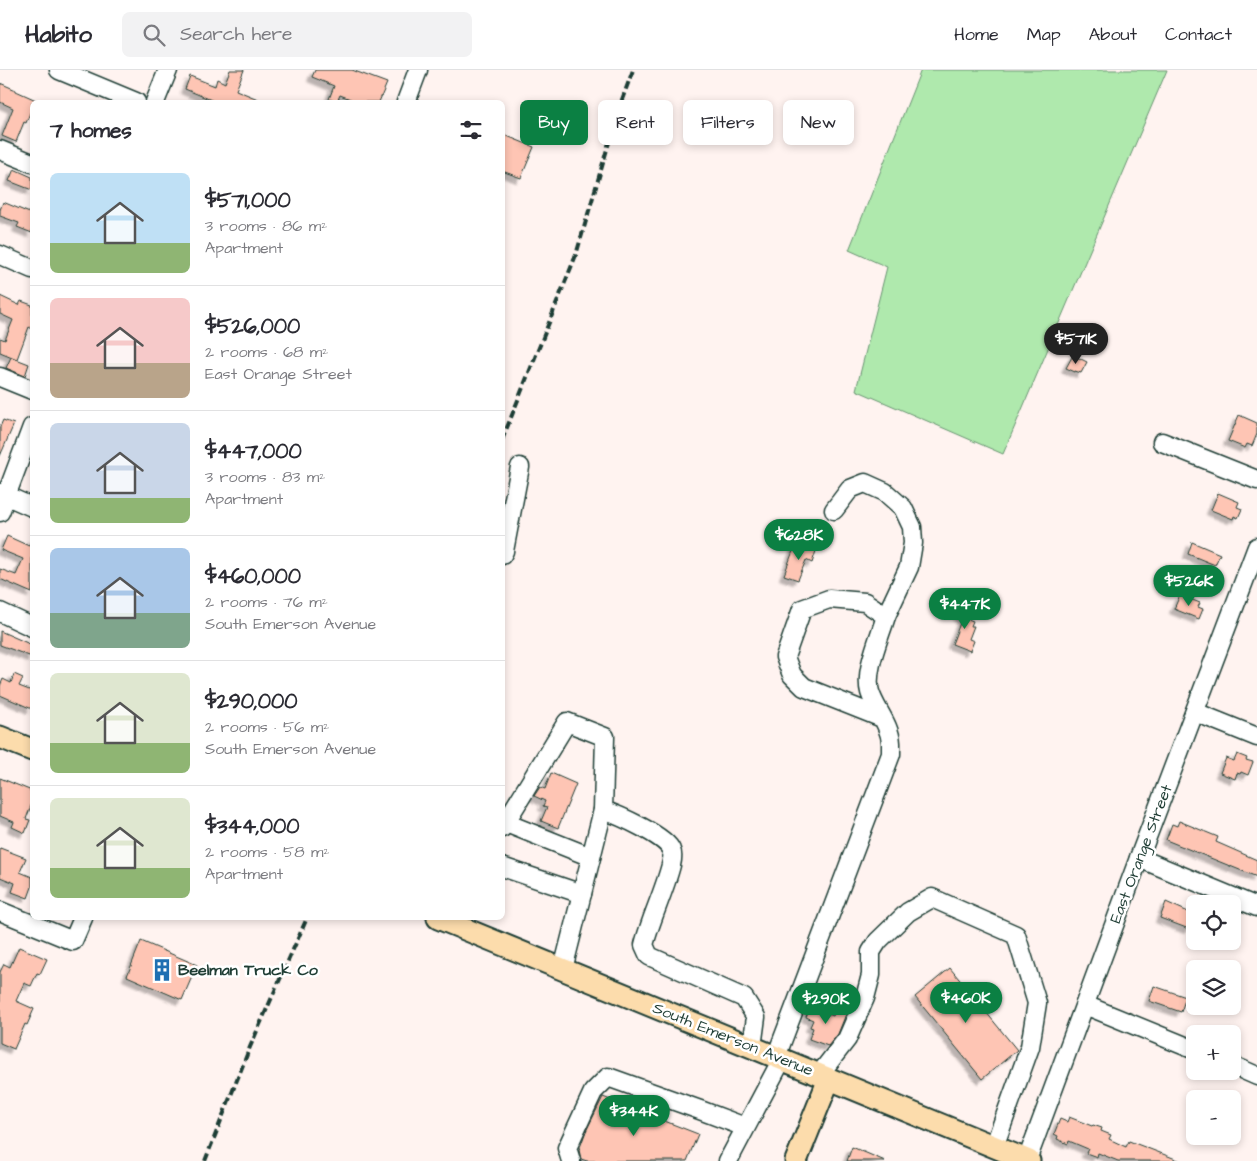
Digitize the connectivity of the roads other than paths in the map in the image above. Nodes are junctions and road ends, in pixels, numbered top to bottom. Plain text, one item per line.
1 (59, 70) edge
2 (168, 70) edge
3 (418, 70) edge
4 (131, 100) edge
5 (157, 100) edge
6 (407, 100) edge
7 (0, 150) edge
8 (30, 162) edge
9 (0, 255) edge
10 (30, 268) edge
11 (0, 377) edge
12 (30, 389) edge
13 (30, 432) edge
14 (1162, 442) dead end
15 (520, 466) dead end
16 (1257, 480) edge
17 (3, 494) edge
18 (30, 505) edge
19 (834, 510) dead end
20 (0, 512) edge
21 (505, 546) edge
22 (1257, 547) edge
23 (0, 612) edge
24 (886, 616) junction
25 (30, 626) edge
26 (1195, 712) junction
27 (882, 718) junction
28 (0, 737) edge
29 (1257, 737) edge
30 (30, 749) edge
31 (603, 810) junction
32 (505, 824) edge
33 (505, 826) edge
34 (591, 857) junction
35 (1139, 858) junction
36 (505, 868) edge
37 (582, 894) junction
38 (1257, 907) edge
39 (0, 912) edge
40 (82, 920) edge
41 (443, 920) edge
42 (563, 969) junction
43 (1085, 1004) junction
44 (1186, 1046) edge
45 (752, 1047) junction
46 (779, 1058) junction
47 (1241, 1070) edge
48 (1257, 1076) edge
49 (824, 1077) junction
50 (745, 1127) junction
51 (994, 1147) junction
52 (571, 1161) edge
53 (728, 1161) edge
54 (796, 1161) edge
55 (1028, 1161) edge

1 - 4 street
2 - 5 street
3 - 6 street
7 - 8 street
9 - 10 street
11 - 12 street
13 - 17 street
14 - 16 street
15 - 21 street
17 - 18 street
17 - 20 street
19 - 24 street
22 - 26 street, East Orange Street
23 - 25 street
24 - 27 street
24 - 27 street
26 - 29 street
26 - 35 street, East Orange Street
27 - 46 street
28 - 30 main road
31 - 32 street
31 - 34 street
31 - 45 street
33 - 34 street
34 - 37 street
35 - 38 street
35 - 43 street, East Orange Street
36 - 37 street
37 - 42 street
39 - 40 street
41 - 42 main road, South Emerson Avenue
42 - 45 main road, South Emerson Avenue
43 - 44 street
43 - 55 street, East Orange Street
45 - 46 main road, South Emerson Avenue
46 - 49 main road, South Emerson Avenue
46 - 50 street
47 - 48 street
49 - 51 main road, South Emerson Avenue
49 - 51 street
49 - 54 main road
50 - 52 street
50 - 53 street
51 - 55 main road, South Emerson Avenue

